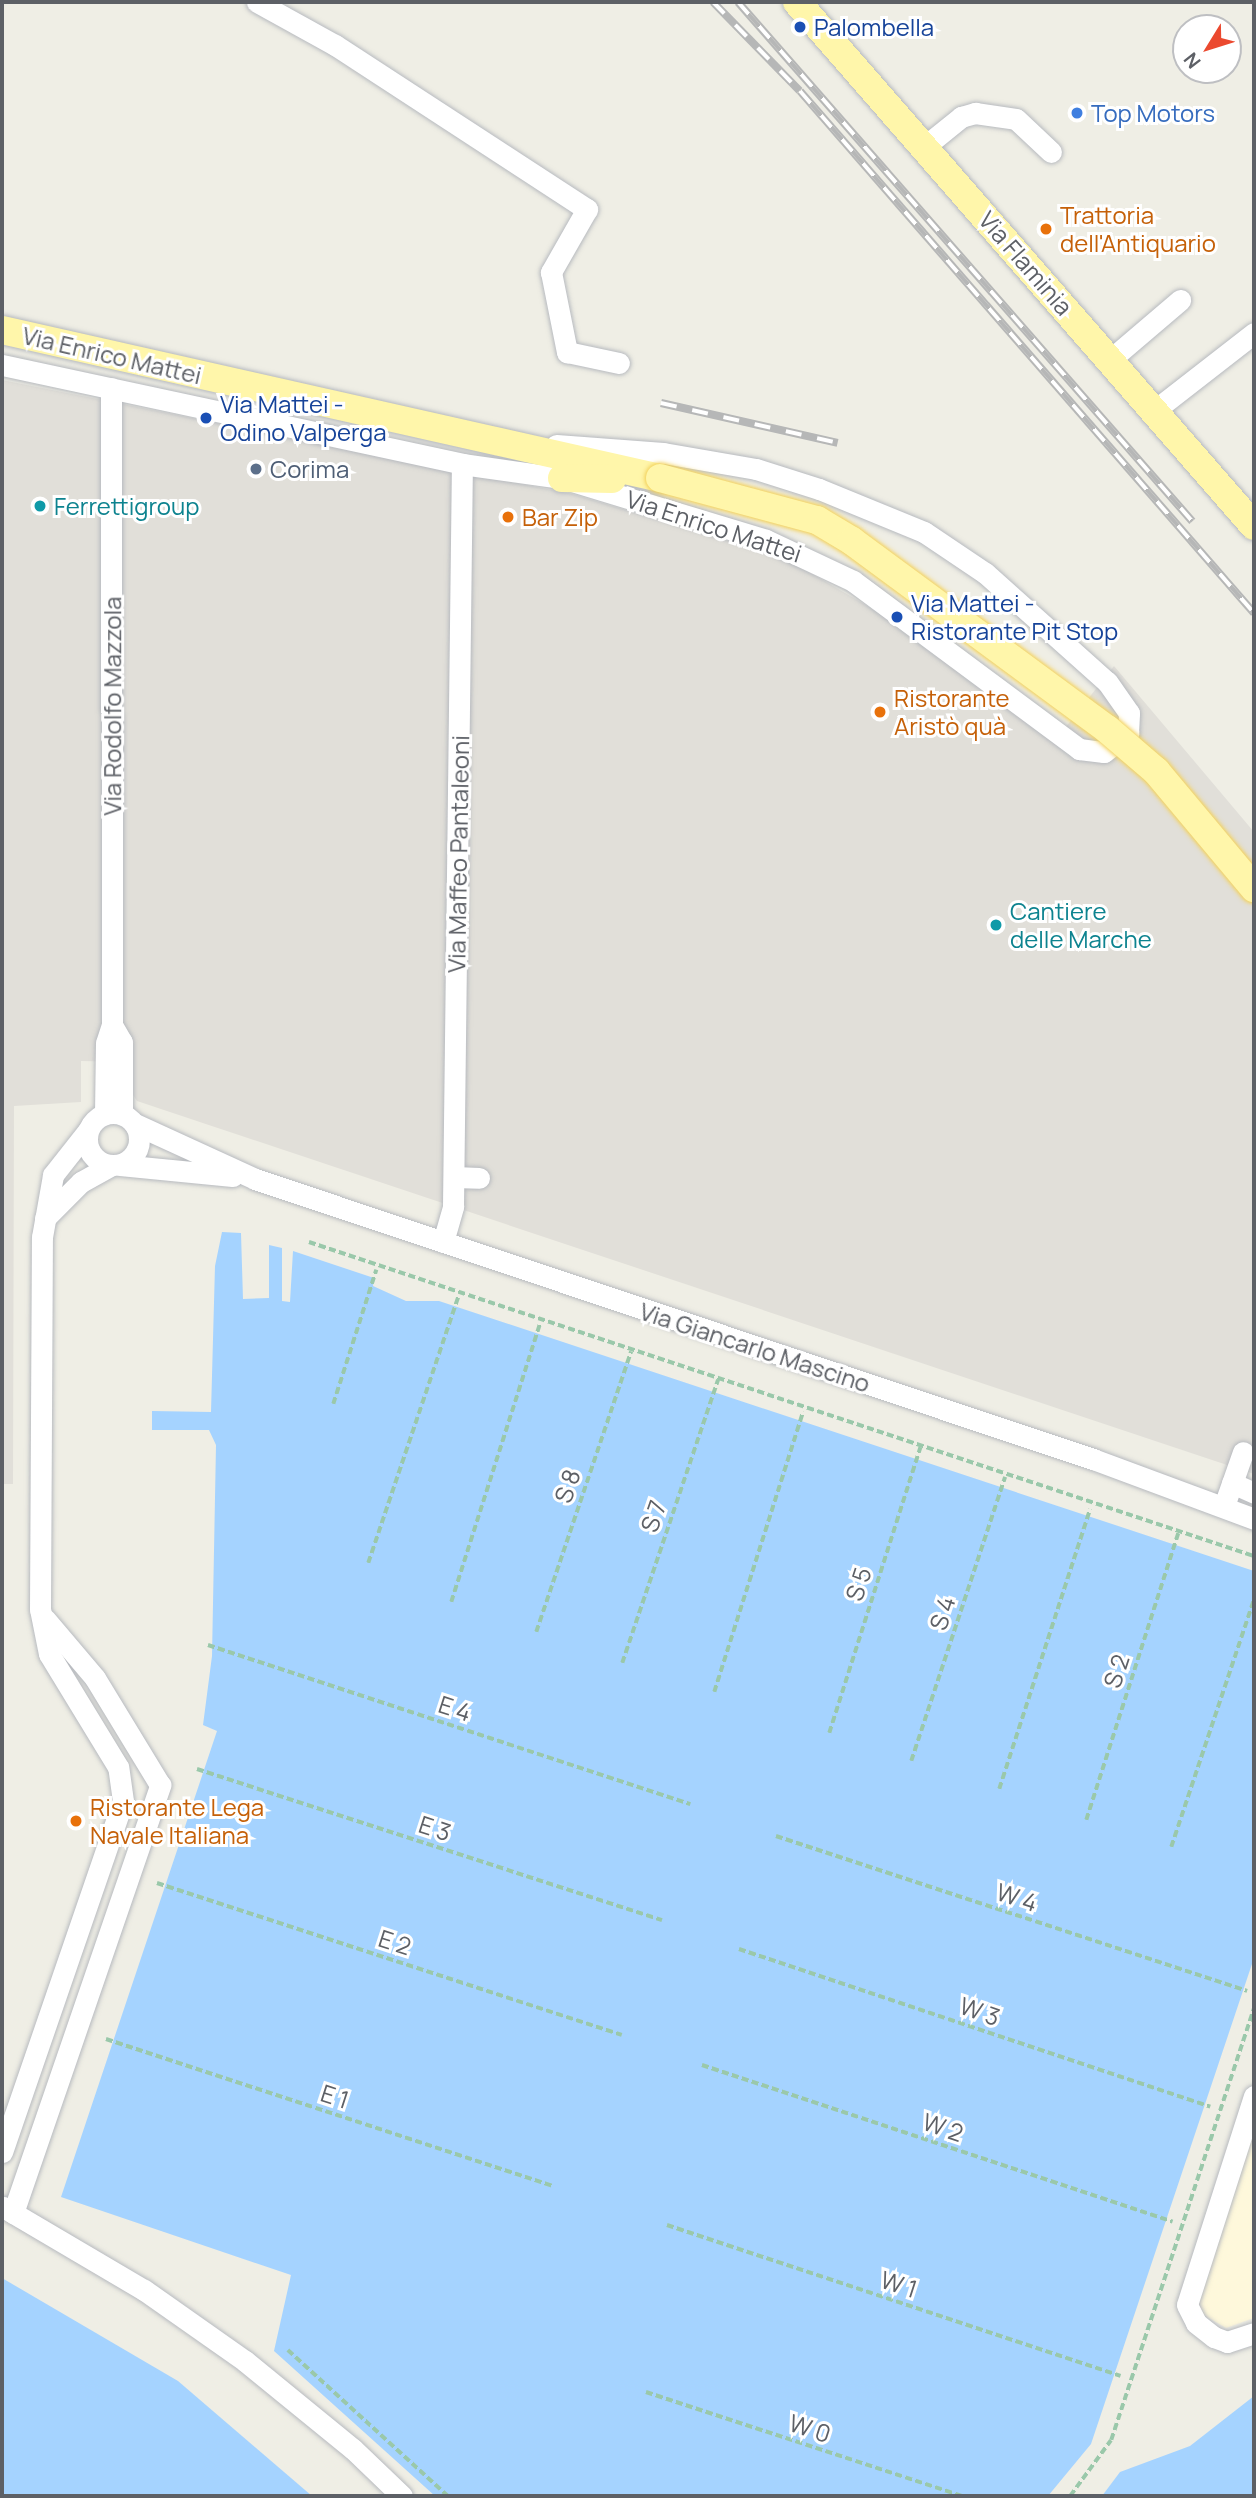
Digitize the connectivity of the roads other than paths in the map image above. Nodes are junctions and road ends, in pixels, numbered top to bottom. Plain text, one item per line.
1 (257, 2) edge
2 (797, 2) edge
3 (924, 147) junction
4 (1051, 152) dead end
5 (1180, 300) dead end
6 (2, 330) edge
7 (1254, 333) edge
8 (1111, 359) junction
9 (618, 363) dead end
10 (2, 365) edge
11 (111, 387) junction
12 (1155, 410) junction
13 (510, 443) junction
14 (462, 464) junction
15 (562, 478) junction
16 (660, 478) junction
17 (1254, 526) edge
18 (1122, 742) junction
19 (1254, 888) edge
20 (1254, 902) edge
21 (121, 1117) junction
22 (88, 1132) junction
23 (115, 1166) junction
24 (454, 1177) junction
25 (479, 1178) dead end
26 (255, 1179) junction
27 (45, 1218) junction
28 (443, 1242) junction
29 (1243, 1452) dead end
30 (1232, 1483) junction
31 (1254, 1493) edge
32 (1224, 1506) junction
33 (1254, 1519) edge
34 (40, 1609) junction
35 (1254, 2096) edge
36 (2, 2152) edge
37 (7, 2210) edge
38 (1254, 2333) edge
39 (402, 2496) edge

1 - 9 street
2 - 3 main road, Via Flaminia
3 - 4 street
3 - 8 main road, Via Flaminia
5 - 8 street
6 - 13 main road, Via Enrico Mattei
7 - 12 street
8 - 12 main road, Via Flaminia
10 - 11 street, Via Enrico Mattei
11 - 14 street, Via Enrico Mattei
11 - 21 street, Via Rodolfo Mazzola
12 - 17 main road, Via Flaminia
13 - 16 main road, Via Enrico Mattei
13 - 18 street, Via Enrico Mattei
14 - 15 street, Via Enrico Mattei
14 - 24 street, Via Maffeo Pantaleoni
15 - 16 main road
15 - 18 street, Via Enrico Mattei
16 - 19 main road, Via Enrico Mattei, bridge
18 - 20 street
21 - 22 street
21 - 23 street
21 - 26 street, Via Giancarlo Mascino
22 - 23 street
22 - 27 street
23 - 26 street, Via Giancarlo Mascino
23 - 27 street
24 - 25 street
24 - 28 street, Via Maffeo Pantaleoni
26 - 28 street, Via Giancarlo Mascino
27 - 34 street
28 - 32 street, Via Giancarlo Mascino
29 - 30 street
30 - 31 street
30 - 32 street
32 - 33 street, Via Giancarlo Mascino
34 - 36 street
34 - 37 street
35 - 38 street
37 - 39 street

